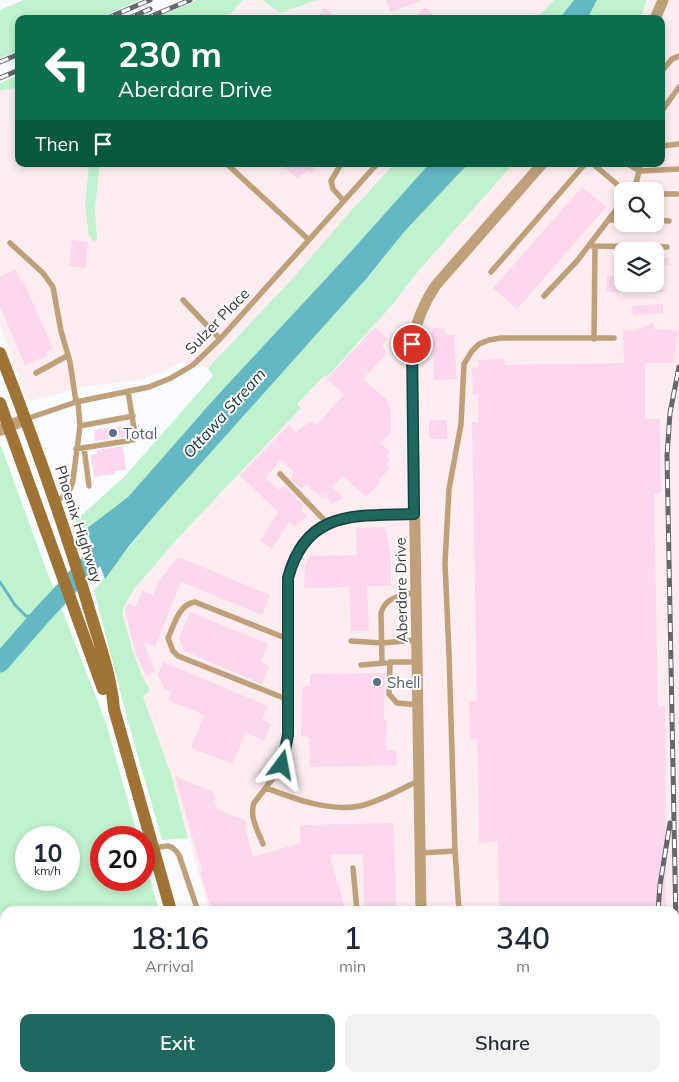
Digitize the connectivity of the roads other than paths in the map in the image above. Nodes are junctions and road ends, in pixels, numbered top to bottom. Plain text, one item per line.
1 (663, 0) edge
2 (657, 15) edge
3 (679, 56) edge
4 (665, 67) edge
5 (679, 87) edge
6 (665, 106) edge
7 (679, 144) edge
8 (665, 146) edge
9 (230, 167) edge
10 (339, 167) edge
11 (374, 167) edge
12 (539, 167) edge
13 (582, 167) edge
14 (597, 167) edge
15 (633, 167) edge
16 (641, 167) edge
17 (679, 169) edge
18 (640, 171) junction
19 (614, 182) edge
20 (636, 182) edge
21 (664, 194) edge
22 (677, 194) dead end
23 (344, 201) junction
24 (614, 214) edge
25 (610, 220) junction
26 (614, 220) edge
27 (664, 221) edge
28 (669, 221) dead end
29 (309, 240) junction
30 (10, 243) dead end
31 (592, 246) junction
32 (667, 246) dead end
33 (491, 272) dead end
34 (544, 296) dead end
35 (183, 300) dead end
36 (614, 338) dead end
37 (220, 339) junction
38 (594, 339) junction
39 (0, 353) edge
40 (67, 356) junction
41 (36, 373) dead end
42 (128, 391) junction
43 (77, 401) junction
44 (0, 403) edge
45 (133, 416) junction
46 (26, 419) junction
47 (80, 426) junction
48 (4, 429) edge
49 (84, 448) junction
50 (76, 449) junction
51 (280, 474) dead end
52 (89, 486) dead end
53 (56, 502) junction
54 (414, 514) junction
55 (328, 524) junction
56 (417, 592) junction
57 (86, 622) junction
58 (288, 639) junction
59 (418, 640) junction
60 (351, 641) dead end
61 (382, 643) junction
62 (390, 662) junction
63 (418, 662) junction
64 (382, 663) junction
65 (361, 665) dead end
66 (289, 700) junction
67 (419, 705) junction
68 (418, 781) junction
69 (266, 788) junction
70 (147, 826) edge
71 (263, 844) dead end
72 (155, 848) edge
73 (455, 851) junction
74 (420, 853) junction
75 (155, 856) edge
76 (353, 868) dead end
77 (170, 906) edge
78 (196, 906) edge
79 (357, 906) edge
80 (421, 906) edge
81 (460, 906) edge

1 - 2 street
3 - 4 lane
5 - 6 lane
7 - 8 lane
9 - 29 lane
10 - 23 lane
11 - 23 lane, Sulzer Place
12 - 54 street, Aberdare Drive
13 - 33 lane
14 - 19 lane
15 - 18 lane
16 - 18 lane
17 - 18 lane
18 - 20 lane
21 - 22 lane
23 - 29 lane, Sulzer Place
24 - 25 lane
25 - 26 lane
25 - 31 lane
27 - 28 lane
29 - 37 lane, Sulzer Place
30 - 40 lane
31 - 32 lane
31 - 34 lane
31 - 38 lane
35 - 37 lane
36 - 38 lane
37 - 42 lane, Sulzer Place
38 - 73 lane
39 - 46 main road, Phoenix Highway
40 - 41 lane
40 - 43 lane
42 - 43 lane, Sulzer Place
42 - 45 lane
43 - 46 lane, Sulzer Place
43 - 47 lane
44 - 48 main road, Phoenix Highway
45 - 47 lane
45 - 49 lane
46 - 48 street
46 - 53 main road, Phoenix Highway
47 - 50 lane
48 - 57 main road, Phoenix Highway
49 - 50 lane
49 - 52 lane
50 - 53 lane
51 - 55 lane
53 - 57 main road, Phoenix Highway
54 - 55 lane
54 - 56 street, Aberdare Drive
55 - 58 lane
56 - 59 street, Aberdare Drive
56 - 61 lane
57 - 70 main road, Phoenix Highway
58 - 66 lane
58 - 66 lane
59 - 61 lane
59 - 63 street, Aberdare Drive
60 - 61 lane
61 - 64 lane
62 - 63 lane
62 - 64 lane
62 - 67 lane
63 - 67 street, Aberdare Drive
64 - 65 lane
66 - 69 lane
67 - 68 street, Aberdare Drive
68 - 69 lane
68 - 74 street, Aberdare Drive
69 - 71 lane
72 - 78 lane
73 - 74 lane
73 - 81 lane
74 - 80 street, Aberdare Drive
75 - 77 main road, Phoenix Highway
76 - 79 lane

